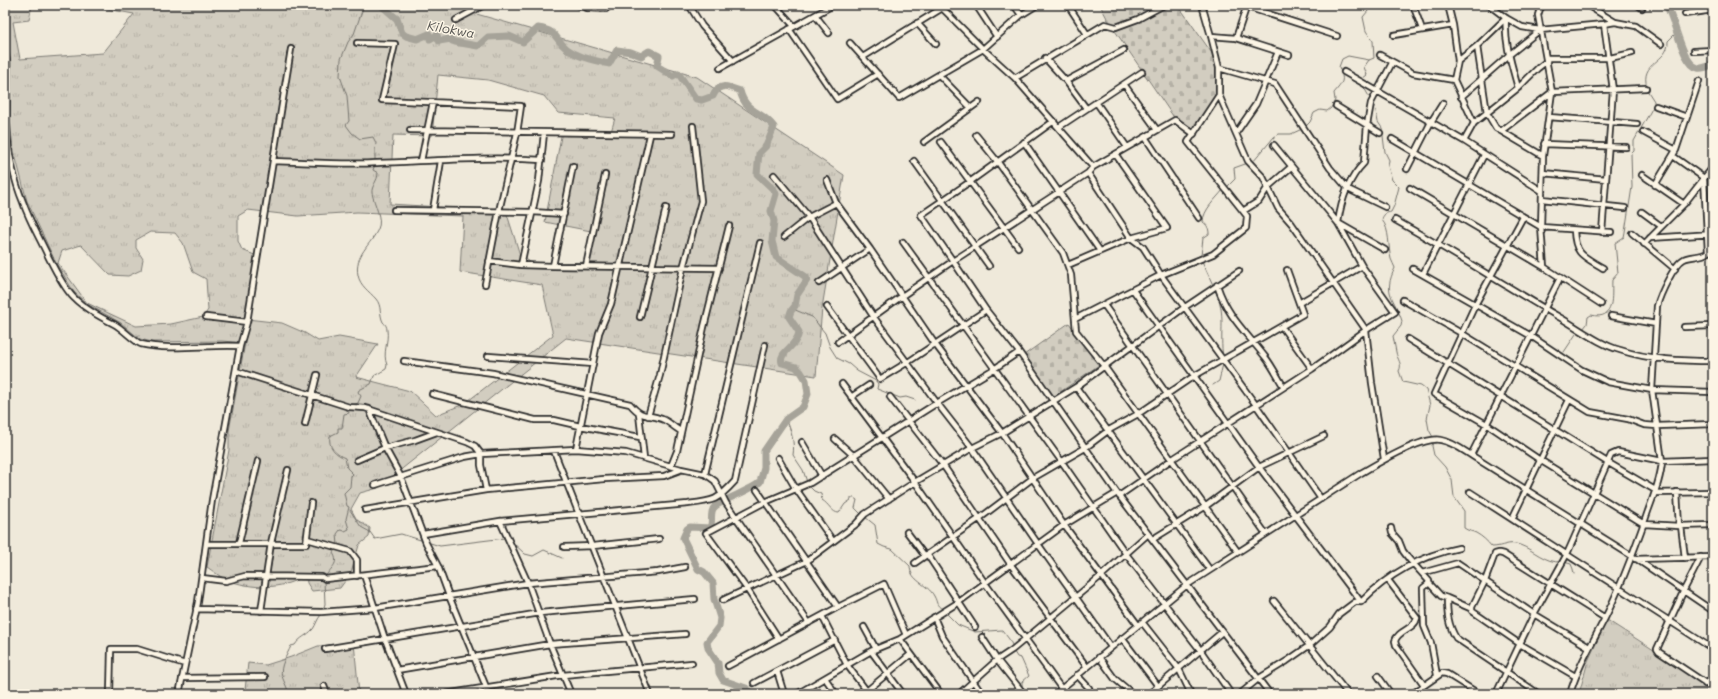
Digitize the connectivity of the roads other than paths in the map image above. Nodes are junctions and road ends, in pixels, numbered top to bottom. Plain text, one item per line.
1 (484, 5) edge
2 (579, 5) edge
3 (610, 5) edge
4 (689, 5) edge
5 (775, 5) edge
6 (833, 5) edge
7 (947, 5) edge
8 (976, 5) edge
9 (1014, 5) edge
10 (1037, 5) edge
11 (1068, 5) edge
12 (1164, 5) edge
13 (1202, 5) edge
14 (1241, 5) edge
15 (1413, 5) edge
16 (1448, 5) edge
17 (1489, 5) edge
18 (1534, 5) edge
19 (1587, 5) edge
20 (1247, 6) edge
21 (940, 7) edge
22 (1541, 7) edge
23 (1713, 10) edge
24 (1685, 14) dead end
25 (815, 15) junction
26 (1021, 15) junction
27 (1506, 18) junction
28 (456, 20) dead end
29 (1615, 22) junction
30 (917, 23) junction
31 (1453, 24) junction
32 (1604, 24) junction
33 (791, 27) junction
34 (1422, 29) junction
35 (1540, 30) junction
36 (829, 33) dead end
37 (1088, 34) junction
38 (1394, 35) dead end
39 (1211, 36) junction
40 (1337, 36) dead end
41 (997, 37) junction
42 (1236, 38) junction
43 (357, 43) dead end
44 (850, 43) dead end
45 (936, 44) dead end
46 (1661, 44) dead end
47 (1476, 46) junction
48 (291, 49) dead end
49 (982, 49) junction
50 (1124, 50) dead end
51 (1713, 50) edge
52 (1694, 51) dead end
53 (1278, 52) junction
54 (5, 53) edge
55 (1632, 53) dead end
56 (1380, 55) dead end
57 (1509, 55) junction
58 (1289, 56) dead end
59 (863, 57) junction
60 (1045, 58) junction
61 (1610, 58) junction
62 (1547, 59) junction
63 (733, 61) junction
64 (1458, 61) junction
65 (1392, 63) junction
66 (720, 68) dead end
67 (1219, 68) junction
68 (1142, 72) dead end
69 (1344, 72) dead end
70 (878, 74) junction
71 (939, 75) junction
72 (1015, 78) junction
73 (1454, 80) junction
74 (1482, 80) junction
75 (1066, 81) junction
76 (1699, 81) dead end
77 (1266, 82) junction
78 (1124, 84) junction
79 (1518, 88) junction
80 (1646, 88) dead end
81 (1613, 90) junction
82 (1378, 91) junction
83 (1552, 92) junction
84 (1219, 95) junction
85 (1461, 97) junction
86 (434, 102) junction
87 (979, 102) dead end
88 (1096, 102) junction
89 (1443, 103) dead end
90 (1336, 106) dead end
91 (1656, 106) dead end
92 (971, 108) junction
93 (1086, 108) junction
94 (1487, 113) junction
95 (1549, 117) junction
96 (1687, 117) junction
97 (1054, 121) junction
98 (1610, 121) junction
99 (1431, 122) junction
100 (1474, 123) junction
101 (1637, 124) dead end
102 (1367, 125) junction
103 (693, 126) dead end
104 (1059, 127) junction
105 (410, 130) dead end
106 (427, 130) junction
107 (1157, 130) junction
108 (1501, 131) junction
109 (1643, 132) dead end
110 (517, 133) junction
111 (544, 133) junction
112 (1236, 133) junction
113 (1380, 133) dead end
114 (672, 134) dead end
115 (1194, 134) junction
116 (650, 135) junction
117 (976, 135) dead end
118 (1145, 137) junction
119 (1392, 139) dead end
120 (1464, 141) junction
121 (924, 142) dead end
122 (941, 142) dead end
123 (1024, 142) junction
124 (1544, 144) junction
125 (1274, 145) dead end
126 (1608, 146) junction
127 (1126, 147) junction
128 (1626, 147) dead end
129 (1676, 150) junction
130 (1415, 152) junction
131 (1116, 155) junction
132 (1484, 155) junction
133 (1543, 156) junction
134 (1673, 156) junction
135 (510, 158) junction
136 (542, 160) junction
137 (274, 161) junction
138 (421, 161) junction
139 (441, 161) junction
140 (914, 161) dead end
141 (997, 161) junction
142 (573, 166) dead end
143 (1292, 167) junction
144 (1713, 167) edge
145 (1093, 168) junction
146 (1407, 169) dead end
147 (1088, 173) junction
148 (1543, 173) junction
149 (774, 175) dead end
150 (1642, 175) dead end
151 (605, 176) dead end
152 (1704, 178) junction
153 (1606, 179) junction
154 (827, 180) dead end
155 (971, 182) junction
156 (1469, 185) junction
157 (1655, 185) junction
158 (1268, 187) junction
159 (1410, 188) dead end
160 (1348, 189) junction
161 (1542, 191) junction
162 (1059, 192) junction
163 (1542, 199) junction
164 (943, 200) junction
165 (836, 203) junction
166 (1684, 204) junction
167 (1604, 206) junction
168 (1385, 207) dead end
169 (666, 208) dead end
170 (1624, 208) dead end
171 (394, 210) dead end
172 (433, 210) junction
173 (1032, 210) junction
174 (499, 211) junction
175 (1243, 211) junction
176 (532, 212) junction
177 (1642, 212) dead end
178 (564, 214) junction
179 (1453, 214) junction
180 (809, 217) junction
181 (1523, 217) junction
182 (1199, 218) dead end
183 (1395, 220) dead end
184 (1338, 223) junction
185 (729, 226) dead end
186 (1661, 226) junction
187 (1004, 227) junction
188 (1541, 227) junction
189 (1574, 230) junction
190 (1602, 232) junction
191 (1611, 232) dead end
192 (1632, 233) dead end
193 (1713, 234) edge
194 (1707, 235) junction
195 (784, 237) dead end
196 (1131, 238) junction
197 (1650, 238) junction
198 (903, 242) dead end
199 (760, 243) dead end
200 (1438, 244) junction
201 (1644, 244) junction
202 (976, 246) junction
203 (1506, 246) junction
204 (1018, 247) dead end
205 (870, 249) junction
206 (1386, 250) dead end
207 (1100, 252) junction
208 (489, 261) junction
209 (954, 261) junction
210 (521, 265) junction
211 (1068, 265) junction
212 (553, 266) junction
213 (586, 266) junction
214 (988, 266) dead end
215 (1362, 266) junction
216 (618, 267) junction
217 (652, 267) junction
218 (842, 267) junction
219 (1544, 267) junction
220 (684, 268) junction
221 (719, 268) junction
222 (1603, 268) dead end
223 (1413, 269) dead end
224 (1675, 269) junction
225 (1286, 270) dead end
226 (1239, 271) dead end
227 (1423, 274) junction
228 (1161, 275) junction
229 (1491, 275) junction
230 (929, 278) junction
231 (1560, 278) junction
232 (819, 283) dead end
233 (1334, 283) junction
234 (485, 284) dead end
235 (1215, 287) junction
236 (1133, 290) junction
237 (902, 296) junction
238 (1403, 300) dead end
239 (1299, 303) junction
240 (1601, 304) dead end
241 (1104, 305) junction
242 (1475, 305) junction
243 (827, 307) dead end
244 (1185, 307) junction
245 (1546, 309) junction
246 (986, 310) junction
247 (873, 316) junction
248 (1611, 316) dead end
249 (206, 317) dead end
250 (640, 317) dead end
251 (1075, 319) junction
252 (247, 322) junction
253 (1656, 324) junction
254 (963, 325) junction
255 (1159, 326) junction
256 (1713, 326) edge
257 (1282, 327) junction
258 (1684, 327) dead end
259 (1366, 330) junction
260 (1462, 333) junction
261 (848, 334) junction
262 (1531, 336) junction
263 (1408, 339) dead end
264 (838, 342) dead end
265 (1253, 343) junction
266 (935, 344) junction
267 (765, 345) dead end
268 (240, 346) junction
269 (1132, 346) junction
270 (1019, 352) junction
271 (488, 356) dead end
272 (1654, 358) junction
273 (1224, 360) junction
274 (404, 361) dead end
275 (1713, 361) edge
276 (908, 362) junction
277 (593, 364) junction
278 (1448, 364) junction
279 (1104, 366) junction
280 (1516, 366) junction
281 (994, 369) junction
282 (1312, 369) junction
283 (236, 371) junction
284 (317, 375) dead end
285 (1194, 376) junction
286 (842, 384) dead end
287 (869, 385) dead end
288 (966, 387) junction
289 (1076, 387) junction
290 (1284, 387) junction
291 (1652, 390) junction
292 (1713, 392) edge
293 (432, 394) dead end
294 (586, 394) junction
295 (1167, 394) junction
296 (312, 395) junction
297 (890, 396) dead end
298 (1502, 396) junction
299 (851, 397) junction
300 (1569, 400) junction
301 (1052, 402) junction
302 (937, 403) junction
303 (1256, 405) junction
304 (369, 410) junction
305 (639, 414) junction
306 (1138, 414) junction
307 (648, 416) junction
308 (1028, 417) junction
309 (909, 421) junction
310 (305, 424) dead end
311 (1228, 424) junction
312 (1713, 424) edge
313 (1488, 425) junction
314 (580, 426) junction
315 (1657, 426) junction
316 (1555, 429) junction
317 (1109, 430) junction
318 (681, 431) junction
319 (437, 432) junction
320 (1002, 433) junction
321 (1324, 436) dead end
322 (640, 437) junction
323 (882, 438) junction
324 (835, 439) dead end
325 (1201, 441) junction
326 (802, 442) dead end
327 (385, 448) junction
328 (972, 448) junction
329 (1085, 448) junction
330 (576, 450) junction
331 (554, 451) junction
332 (1290, 452) junction
333 (481, 454) junction
334 (1471, 455) junction
335 (854, 456) junction
336 (644, 458) junction
337 (778, 458) dead end
338 (1713, 459) edge
339 (356, 460) dead end
340 (1171, 460) junction
341 (1384, 460) junction
342 (1540, 460) junction
343 (258, 461) dead end
344 (1662, 461) junction
345 (1062, 462) junction
346 (1607, 462) junction
347 (944, 465) junction
348 (671, 466) junction
349 (1260, 467) junction
350 (288, 470) dead end
351 (681, 470) junction
352 (705, 474) junction
353 (822, 476) junction
354 (401, 477) junction
355 (1033, 478) junction
356 (1145, 479) junction
357 (566, 482) junction
358 (915, 482) junction
359 (375, 485) dead end
360 (1233, 487) junction
361 (796, 489) junction
362 (486, 490) junction
363 (757, 490) dead end
364 (1526, 490) junction
365 (1470, 492) dead end
366 (1593, 492) junction
367 (1655, 492) junction
368 (1677, 492) junction
369 (1713, 492) edge
370 (1118, 494) junction
371 (1007, 498) junction
372 (724, 499) junction
373 (889, 499) junction
374 (1321, 499) junction
375 (410, 502) junction
376 (765, 502) junction
377 (311, 503) dead end
378 (1206, 506) junction
379 (1093, 508) junction
380 (365, 510) dead end
381 (579, 515) junction
382 (1295, 516) junction
383 (736, 517) junction
384 (980, 518) junction
385 (1512, 519) junction
386 (500, 521) junction
387 (1580, 523) junction
388 (1176, 524) junction
389 (1644, 524) junction
390 (1064, 525) junction
391 (1713, 525) edge
392 (1680, 526) junction
393 (1390, 528) dead end
394 (908, 532) dead end
395 (423, 534) junction
396 (1148, 534) junction
397 (1266, 534) junction
398 (953, 537) junction
399 (306, 539) junction
400 (659, 539) dead end
401 (1153, 539) junction
402 (833, 541) junction
403 (239, 543) junction
404 (271, 543) junction
405 (206, 544) junction
406 (1038, 544) junction
407 (593, 546) junction
408 (564, 547) dead end
409 (1459, 548) dead end
410 (1238, 552) junction
411 (1126, 554) junction
412 (1567, 554) junction
413 (926, 555) junction
414 (1701, 557) junction
415 (1713, 557) edge
416 (1633, 558) junction
417 (1685, 558) junction
418 (807, 561) junction
419 (915, 563) dead end
420 (1413, 563) junction
421 (1011, 565) junction
422 (438, 566) junction
423 (685, 567) dead end
424 (1210, 570) junction
425 (1422, 573) junction
426 (364, 575) junction
427 (777, 575) junction
428 (267, 576) junction
429 (357, 576) junction
430 (604, 576) junction
431 (1101, 576) junction
432 (202, 578) junction
433 (1388, 580) junction
434 (1485, 581) junction
435 (528, 583) junction
436 (985, 583) junction
437 (1429, 583) junction
438 (1550, 583) junction
439 (1187, 585) junction
440 (1619, 587) junction
441 (747, 589) junction
442 (1684, 590) junction
443 (448, 596) junction
444 (1076, 596) junction
445 (1447, 598) junction
446 (695, 599) dead end
447 (723, 600) dead end
448 (1274, 601) dead end
449 (958, 602) junction
450 (1361, 602) junction
451 (1163, 603) junction
452 (615, 607) junction
453 (838, 607) junction
454 (375, 608) junction
455 (196, 609) junction
456 (1472, 610) junction
457 (261, 611) junction
458 (1713, 611) edge
459 (540, 613) junction
460 (1534, 614) junction
461 (822, 616) junction
462 (934, 617) junction
463 (1050, 618) junction
464 (1605, 618) junction
465 (1670, 621) junction
466 (809, 623) junction
467 (1140, 623) junction
468 (461, 626) junction
469 (864, 627) dead end
470 (975, 627) dead end
471 (1222, 632) junction
472 (685, 634) dead end
473 (906, 635) junction
474 (982, 637) dead end
475 (628, 638) junction
476 (1122, 638) junction
477 (385, 639) junction
478 (900, 639) junction
479 (1025, 639) junction
480 (779, 640) junction
481 (835, 640) junction
482 (550, 644) junction
483 (1520, 644) junction
484 (1310, 645) junction
485 (1111, 647) junction
486 (1589, 647) junction
487 (1713, 648) edge
488 (326, 649) dead end
489 (874, 650) junction
490 (1201, 651) junction
491 (911, 654) junction
492 (474, 657) junction
493 (1099, 658) junction
494 (998, 660) junction
495 (692, 663) dead end
496 (185, 664) junction
497 (848, 665) junction
498 (728, 666) dead end
499 (1087, 667) junction
500 (639, 668) junction
501 (1179, 669) junction
502 (397, 670) junction
503 (777, 671) junction
504 (1505, 672) junction
505 (887, 674) junction
506 (563, 675) junction
507 (1077, 675) junction
508 (1437, 675) junction
509 (1378, 676) dead end
510 (1575, 676) junction
511 (265, 677) dead end
512 (182, 678) junction
513 (825, 678) junction
514 (1713, 678) edge
515 (1258, 679) junction
516 (974, 681) junction
517 (754, 683) dead end
518 (1705, 684) junction
519 (1424, 685) junction
520 (324, 686) dead end
521 (1158, 686) junction
522 (486, 687) junction
523 (1061, 688) junction
524 (1089, 688) dead end
525 (1713, 688) edge
526 (804, 693) edge
527 (867, 693) edge
528 (110, 694) edge
529 (179, 694) edge
530 (327, 694) edge
531 (406, 694) edge
532 (445, 694) edge
533 (488, 694) edge
534 (571, 694) edge
535 (650, 694) edge
536 (784, 694) edge
537 (797, 694) edge
538 (836, 694) edge
539 (903, 694) edge
540 (941, 694) edge
541 (959, 694) edge
542 (982, 694) edge
543 (1024, 694) edge
544 (1055, 694) edge
545 (1133, 694) edge
546 (1149, 694) edge
547 (1191, 694) edge
548 (1231, 694) edge
549 (1240, 694) edge
550 (1270, 694) edge
551 (1348, 694) edge
552 (1391, 694) edge
553 (1412, 694) edge
554 (1480, 694) edge
555 (1496, 694) edge
556 (1539, 694) edge
557 (1570, 694) edge

1 - 28 street
2 - 3 street
4 - 63 street
5 - 33 street
6 - 25 street
7 - 21 street
8 - 41 street
9 - 26 street
10 - 26 street
11 - 37 street
12 - 37 street
13 - 39 street
14 - 20 street
15 - 34 street
16 - 31 street
17 - 27 street
18 - 22 street
19 - 29 street
20 - 40 street
20 - 42 street
21 - 30 street
21 - 49 street
22 - 35 street
23 - 24 street
25 - 33 street
25 - 36 street
26 - 41 street
27 - 35 street
27 - 47 street
27 - 57 street
29 - 32 street
29 - 46 street
30 - 45 street
30 - 59 street
31 - 34 street
31 - 64 street
32 - 35 street
32 - 61 street
33 - 63 street
33 - 70 street
34 - 38 street
35 - 57 street
35 - 62 street
37 - 60 street
39 - 42 street
39 - 67 street
41 - 49 street
42 - 53 street
43 - 86 street
44 - 59 street
47 - 64 street
47 - 74 street
48 - 137 street
49 - 71 street
49 - 72 street
50 - 75 street
51 - 52 street
53 - 58 street
53 - 77 street
54 - 268 street
55 - 61 street
56 - 65 street
57 - 74 street
57 - 79 street
59 - 70 street
60 - 72 street
60 - 75 street
61 - 62 street
61 - 81 street
62 - 79 street
62 - 83 street
63 - 66 street
64 - 73 street
65 - 73 street
65 - 82 street
67 - 77 street
67 - 84 street
68 - 78 street
69 - 82 street
70 - 71 street
71 - 92 street
72 - 97 street
73 - 85 street
74 - 85 street
74 - 94 street
75 - 93 street
76 - 96 street
77 - 112 street
77 - 160 street
78 - 88 street
78 - 107 street
79 - 94 street
80 - 81 street
81 - 83 street
81 - 98 street
82 - 99 street
82 - 102 street
83 - 95 street
83 - 108 street
84 - 112 street
84 - 115 street
85 - 100 street
86 - 106 street
86 - 110 street
87 - 92 street
88 - 93 street
88 - 127 street
89 - 99 street
90 - 102 street
91 - 96 street
92 - 121 street
93 - 104 street
94 - 100 street
94 - 108 street
95 - 98 street
95 - 124 street
96 - 129 street
97 - 104 street
97 - 123 street
98 - 101 street
98 - 126 street
99 - 120 street
99 - 130 street
100 - 120 street
102 - 113 street
102 - 160 street
103 - 220 street
104 - 145 street
105 - 106 street
106 - 110 street
106 - 138 street
107 - 115 street
107 - 118 street
108 - 133 street
109 - 129 street
110 - 111 street
110 - 135 street
111 - 116 street
111 - 136 street
112 - 158 street
114 - 116 street
115 - 175 street
116 - 216 street
117 - 141 street
118 - 127 street
118 - 182 street
119 - 130 street
120 - 132 street
122 - 155 street
123 - 141 street
123 - 162 street
124 - 126 street
124 - 133 street
125 - 143 street
126 - 128 street
126 - 153 street
127 - 131 street
129 - 134 street
130 - 146 street
130 - 156 street
131 - 145 street
131 - 196 street
132 - 156 street
132 - 161 street
133 - 148 street
134 - 152 street
134 - 157 street
135 - 136 street
135 - 139 street
135 - 174 street
136 - 176 street
137 - 138 street
137 - 252 street
138 - 139 street
139 - 172 street
140 - 164 street
141 - 155 street
141 - 173 street
142 - 178 street
143 - 158 street
143 - 184 street
144 - 152 street
145 - 147 street
147 - 162 street
147 - 196 street
148 - 153 street
148 - 161 street
149 - 180 street
150 - 157 street
151 - 213 street
152 - 166 street
152 - 194 street
153 - 167 street
154 - 165 street
155 - 164 street
155 - 187 street
156 - 179 street
156 - 181 street
157 - 166 street
158 - 175 street
158 - 233 street
159 - 179 street
160 - 168 street
160 - 184 street
161 - 163 street
162 - 173 street
162 - 207 street
163 - 167 street
163 - 188 street
164 - 202 street
164 - 209 street
165 - 180 street
165 - 205 street
166 - 186 street
167 - 170 street
167 - 190 street
169 - 217 street
171 - 172 street
172 - 174 street
173 - 187 street
173 - 211 street
174 - 176 street
174 - 208 street
175 - 228 street
176 - 178 street
176 - 210 street
177 - 186 street
178 - 212 street
179 - 200 street
179 - 203 street
180 - 195 street
180 - 218 street
181 - 188 street
181 - 203 street
183 - 200 street
184 - 206 street
184 - 215 street
185 - 221 street
186 - 197 street
187 - 202 street
187 - 204 street
188 - 189 street
188 - 219 street
189 - 190 street
189 - 222 street
190 - 191 street
192 - 201 street
193 - 194 street
194 - 197 street
194 - 224 street
196 - 207 street
196 - 228 street
197 - 201 street
198 - 230 street
199 - 352 street
200 - 227 street
200 - 229 street
201 - 224 street
202 - 209 street
202 - 214 street
203 - 219 street
203 - 229 street
205 - 218 street
205 - 237 street
207 - 211 street
208 - 210 street
208 - 234 street
209 - 230 street
209 - 246 street
210 - 212 street
211 - 251 street
212 - 213 street
213 - 216 street
215 - 233 street
215 - 259 street
216 - 217 street
216 - 277 street
217 - 220 street
217 - 250 street
218 - 232 street
218 - 247 street
219 - 231 street
220 - 221 street
220 - 307 street
221 - 318 street
223 - 227 street
224 - 253 street
225 - 239 street
226 - 235 street
227 - 242 street
228 - 236 street
228 - 244 street
229 - 242 street
229 - 245 street
230 - 237 street
230 - 254 street
231 - 240 street
231 - 245 street
233 - 239 street
233 - 259 street
235 - 244 street
235 - 265 street
236 - 241 street
236 - 255 street
237 - 247 street
237 - 266 street
238 - 260 street
239 - 257 street
241 - 251 street
241 - 269 street
242 - 260 street
242 - 262 street
243 - 261 street
244 - 255 street
244 - 273 street
245 - 262 street
245 - 272 street
246 - 254 street
246 - 270 street
247 - 261 street
247 - 276 street
248 - 253 street
249 - 252 street
251 - 279 street
252 - 268 street
253 - 272 street
254 - 266 street
254 - 281 street
255 - 269 street
255 - 285 street
256 - 258 street
257 - 265 street
257 - 282 street
259 - 282 street
259 - 341 street
260 - 278 street
260 - 280 street
261 - 264 street
261 - 276 street
262 - 280 street
262 - 291 street
263 - 278 street
265 - 273 street
265 - 290 street
266 - 276 street
266 - 288 street
267 - 372 street
268 - 283 street
269 - 279 street
269 - 295 street
270 - 281 street
270 - 301 street
271 - 277 street
272 - 275 street
272 - 291 street
273 - 285 street
273 - 303 street
274 - 294 street
276 - 302 street
277 - 294 street
278 - 298 street
278 - 313 street
279 - 289 street
279 - 306 street
280 - 298 street
280 - 300 street
281 - 288 street
281 - 308 street
282 - 290 street
283 - 296 street
283 - 405 street
284 - 296 street
285 - 295 street
285 - 311 street
286 - 299 street
287 - 299 street
288 - 302 street
288 - 320 street
289 - 301 street
289 - 317 street
290 - 303 street
291 - 292 street
291 - 315 street
293 - 314 street
294 - 305 street
294 - 314 street
295 - 306 street
295 - 325 street
296 - 304 street
296 - 310 street
297 - 309 street
298 - 313 street
298 - 316 street
299 - 323 street
300 - 315 street
300 - 316 street
301 - 308 street
301 - 329 street
302 - 309 street
302 - 328 street
303 - 311 street
303 - 332 street
304 - 319 street
304 - 327 street
305 - 307 street
305 - 322 street
306 - 317 street
306 - 340 street
307 - 318 street
308 - 320 street
308 - 345 street
309 - 323 street
309 - 347 street
311 - 325 street
311 - 349 street
312 - 315 street
313 - 334 street
313 - 342 street
314 - 322 street
314 - 330 street
315 - 344 street
316 - 342 street
316 - 346 street
317 - 329 street
317 - 356 street
318 - 348 street
319 - 327 street
319 - 333 street
320 - 328 street
320 - 355 street
321 - 332 street
322 - 336 street
323 - 335 street
323 - 358 street
324 - 335 street
325 - 340 street
325 - 360 street
326 - 353 street
327 - 339 street
327 - 354 street
328 - 347 street
328 - 371 street
329 - 345 street
329 - 370 street
330 - 331 street
330 - 336 street
331 - 333 street
331 - 357 street
332 - 349 street
332 - 374 street
333 - 354 street
333 - 362 street
334 - 341 street
334 - 364 street
335 - 353 street
335 - 373 street
336 - 348 street
337 - 361 street
338 - 344 street
340 - 356 street
340 - 378 street
341 - 374 street
342 - 364 street
342 - 366 street
343 - 403 street
344 - 346 street
344 - 367 street
345 - 355 street
345 - 379 street
346 - 366 street
346 - 367 street
347 - 358 street
347 - 384 street
348 - 351 street
349 - 360 street
349 - 382 street
350 - 404 street
351 - 352 street
351 - 357 street
352 - 372 street
353 - 361 street
354 - 359 street
354 - 375 street
355 - 371 street
355 - 390 street
356 - 370 street
356 - 388 street
357 - 362 street
357 - 381 street
358 - 373 street
358 - 398 street
360 - 378 street
360 - 397 street
361 - 376 street
361 - 402 street
362 - 375 street
363 - 376 street
364 - 385 street
364 - 387 street
365 - 385 street
366 - 387 street
366 - 389 street
367 - 368 street
367 - 389 street
368 - 369 street
368 - 392 street
370 - 379 street
370 - 396 street
371 - 384 street
371 - 406 street
372 - 381 street
372 - 383 street
373 - 402 street
374 - 382 street
375 - 380 street
375 - 395 street
376 - 383 street
376 - 418 street
377 - 399 street
378 - 388 street
378 - 410 street
379 - 390 street
379 - 411 street
381 - 386 street
381 - 407 street
382 - 397 street
382 - 450 street
383 - 427 street
383 - 441 street
384 - 398 street
384 - 421 street
385 - 412 street
386 - 395 street
386 - 435 street
387 - 412 street
387 - 416 street
388 - 401 street
388 - 424 street
389 - 392 street
389 - 416 street
390 - 406 street
390 - 431 street
391 - 392 street
392 - 417 street
393 - 420 street
394 - 413 street
395 - 422 street
396 - 401 street
396 - 411 street
397 - 410 street
398 - 413 street
398 - 436 street
399 - 404 street
399 - 429 street
400 - 407 street
401 - 439 street
402 - 418 street
403 - 404 street
403 - 405 street
404 - 428 street
405 - 432 street
406 - 421 street
406 - 444 street
407 - 408 street
407 - 430 street
409 - 420 street
410 - 424 street
411 - 431 street
411 - 451 street
412 - 438 street
412 - 440 street
413 - 419 street
413 - 449 street
414 - 415 street
414 - 417 street
414 - 442 street
416 - 417 street
416 - 440 street
416 - 442 street
418 - 427 street
418 - 453 street
420 - 425 street
420 - 433 street
421 - 436 street
421 - 463 street
422 - 426 street
422 - 443 street
423 - 430 street
424 - 439 street
425 - 434 street
425 - 437 street
426 - 429 street
426 - 454 street
427 - 441 street
427 - 466 street
428 - 429 street
428 - 432 street
428 - 457 street
430 - 435 street
430 - 452 street
431 - 444 street
431 - 467 street
432 - 455 street
433 - 450 street
433 - 519 street
434 - 438 street
434 - 456 street
434 - 460 street
435 - 443 street
435 - 459 street
436 - 449 street
436 - 479 street
437 - 445 street
437 - 508 street
438 - 460 street
438 - 464 street
439 - 451 street
439 - 471 street
440 - 464 street
440 - 465 street
441 - 447 street
441 - 480 street
442 - 458 street
442 - 465 street
443 - 454 street
443 - 468 street
444 - 463 street
444 - 485 street
445 - 456 street
445 - 504 street
446 - 452 street
448 - 484 street
449 - 462 street
449 - 470 street
450 - 484 street
451 - 467 street
451 - 490 street
452 - 459 street
452 - 475 street
453 - 461 street
453 - 473 street
454 - 457 street
454 - 477 street
455 - 457 street
455 - 496 street
456 - 483 street
459 - 468 street
459 - 482 street
460 - 483 street
460 - 486 street
461 - 466 street
461 - 481 street
462 - 473 street
462 - 516 street
463 - 479 street
463 - 499 street
464 - 486 street
465 - 487 street
465 - 518 street
466 - 480 street
467 - 476 street
467 - 501 street
468 - 477 street
468 - 492 street
469 - 489 street
471 - 490 street
471 - 515 street
472 - 475 street
473 - 478 street
474 - 494 street
475 - 482 street
475 - 500 street
476 - 485 street
476 - 521 street
477 - 488 street
477 - 502 street
478 - 489 street
478 - 491 street
479 - 494 street
479 - 523 street
480 - 498 street
481 - 497 street
481 - 503 street
482 - 492 street
482 - 506 street
483 - 504 street
483 - 510 street
484 - 515 street
484 - 551 street
485 - 493 street
486 - 510 street
489 - 497 street
489 - 505 street
490 - 501 street
490 - 548 street
491 - 505 street
491 - 540 street
492 - 502 street
492 - 522 street
493 - 499 street
493 - 545 street
494 - 516 street
494 - 543 street
495 - 500 street
496 - 512 street
496 - 528 street
497 - 513 street
497 - 527 street
499 - 507 street
500 - 506 street
500 - 535 street
501 - 521 street
501 - 547 street
502 - 531 street
503 - 517 street
503 - 536 street
504 - 555 street
504 - 556 street
505 - 527 street
505 - 539 street
506 - 522 street
506 - 534 street
507 - 523 street
507 - 524 street
508 - 519 street
508 - 554 street
509 - 552 street
510 - 557 street
511 - 512 street
512 - 529 street
513 - 526 street
513 - 538 street
514 - 518 street
515 - 549 street
515 - 550 street
516 - 541 street
516 - 542 street
518 - 525 street
519 - 553 street
520 - 530 street
521 - 546 street
522 - 532 street
522 - 533 street
523 - 544 street
526 - 537 street

